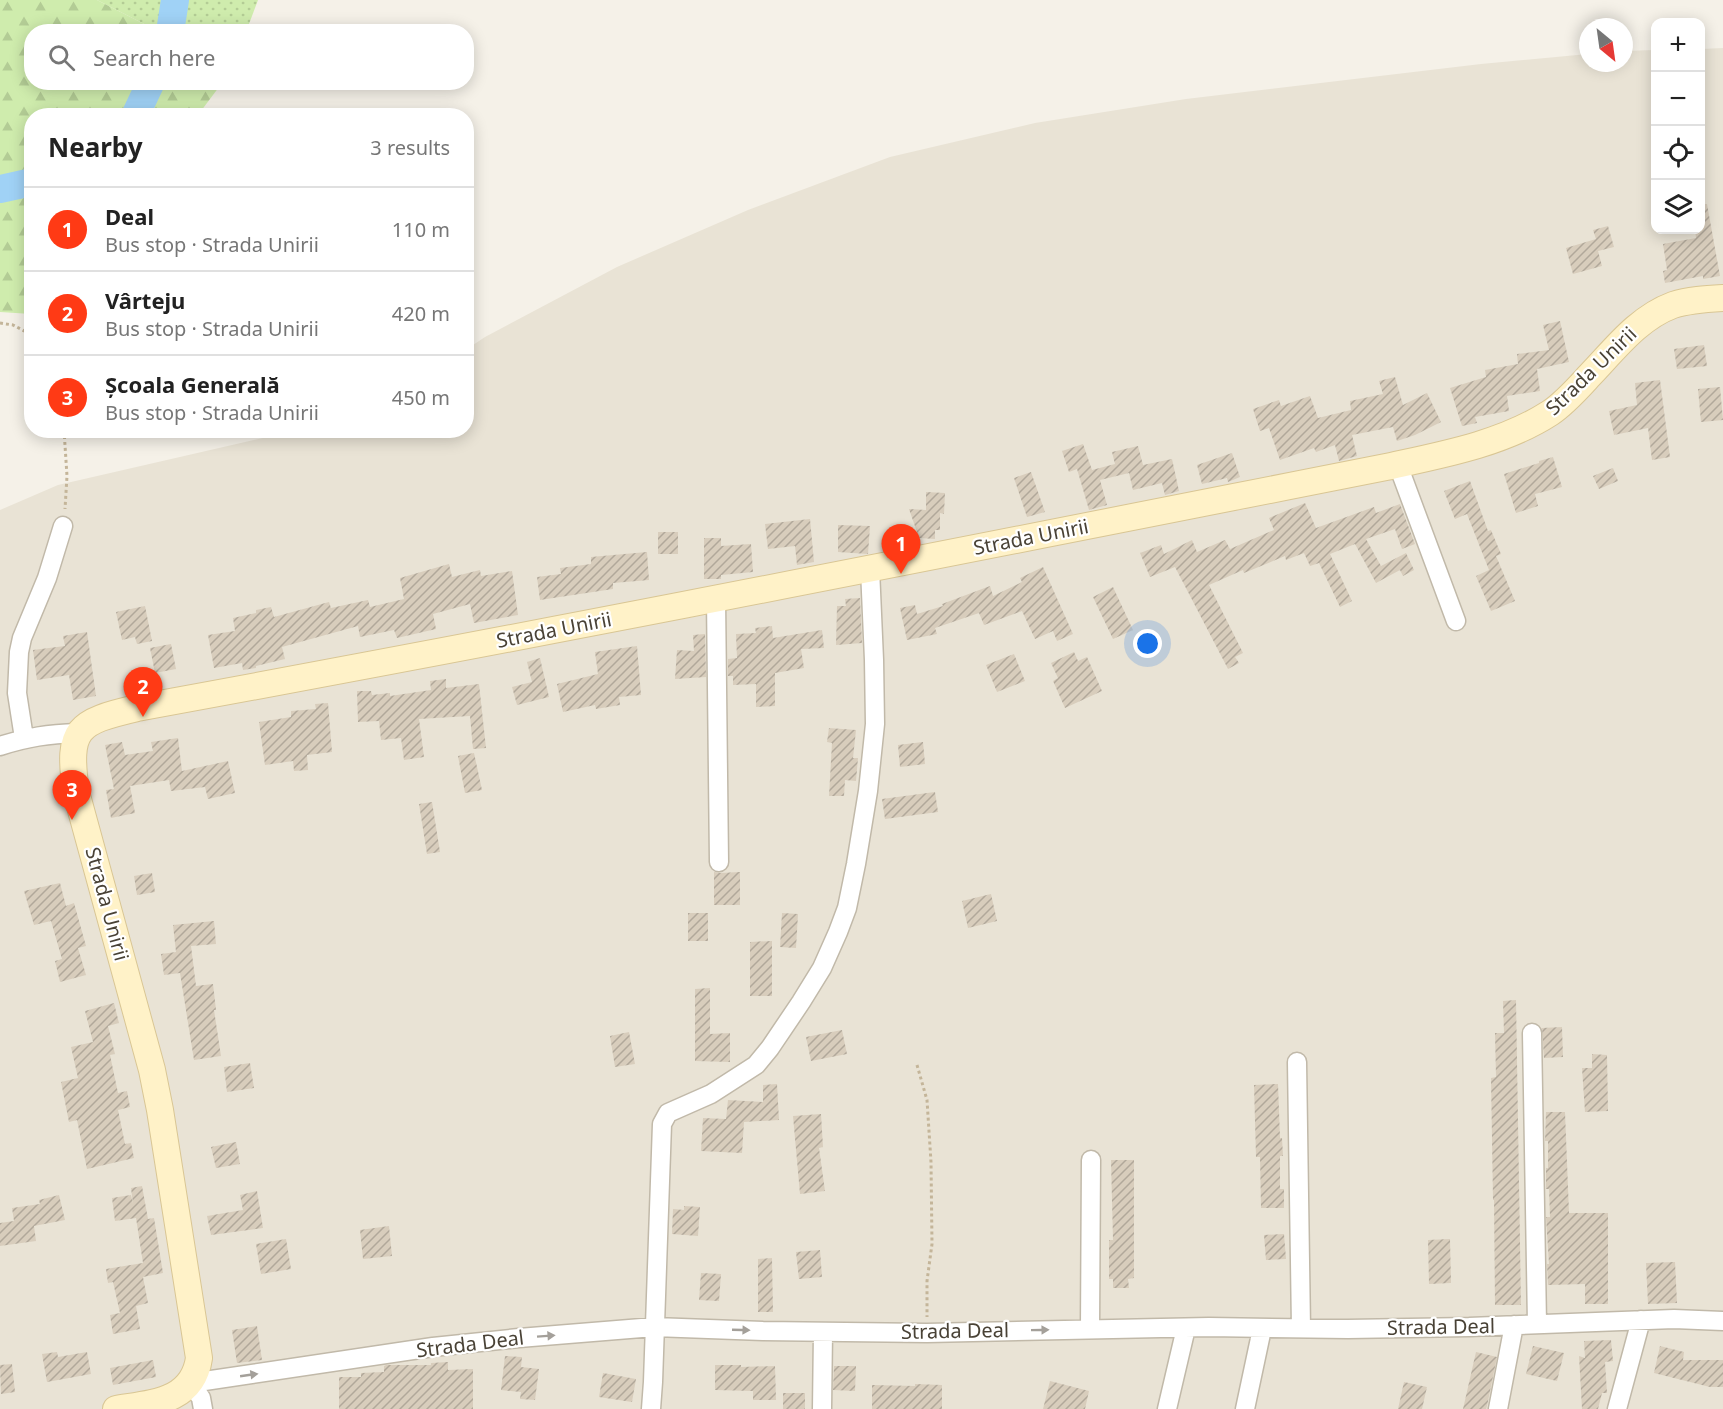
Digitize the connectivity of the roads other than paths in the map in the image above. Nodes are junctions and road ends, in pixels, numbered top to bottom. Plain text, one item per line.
1 (1723, 298) edge
2 (1398, 465) junction
3 (63, 526) road end
4 (870, 569) junction
5 (716, 599) junction
6 (1456, 621) dead end
7 (78, 734) junction
8 (24, 738) junction
9 (0, 746) edge
10 (719, 862) dead end
11 (1532, 1033) dead end
12 (1297, 1062) dead end
13 (1090, 1160) dead end
14 (1641, 1320) junction
15 (1723, 1321) edge
16 (1537, 1324) junction
17 (1514, 1325) junction
18 (654, 1327) junction
19 (1186, 1328) junction
20 (1300, 1328) junction
21 (1090, 1329) junction
22 (1262, 1329) junction
23 (823, 1332) junction
24 (191, 1383) junction
25 (116, 1409) edge
26 (203, 1409) edge
27 (651, 1409) edge
28 (822, 1409) edge
29 (1167, 1409) edge
30 (1245, 1409) edge
31 (1498, 1409) edge
32 (1617, 1409) edge

1 - 2 main road, Strada Unirii
2 - 4 main road, Strada Unirii
2 - 6 street
3 - 8 street
4 - 5 main road, Strada Unirii
4 - 18 street
5 - 7 main road, Strada Unirii
5 - 10 street
7 - 8 street
7 - 24 main road, Strada Unirii
8 - 9 street
11 - 16 street
12 - 20 street
13 - 21 street
14 - 15 street, Strada Deal
14 - 16 street, Strada Deal
14 - 32 street
16 - 17 street, Strada Deal
17 - 20 street, Strada Deal
17 - 31 street
18 -> 23 street, Strada Deal
24 -> 18 street, Strada Deal
18 - 27 street
19 - 21 street, Strada Deal
19 - 22 street, Strada Deal
19 - 29 street
20 - 22 street, Strada Deal
23 -> 21 street, Strada Deal
22 - 30 street
23 - 28 street
24 - 25 main road
24 - 26 street

